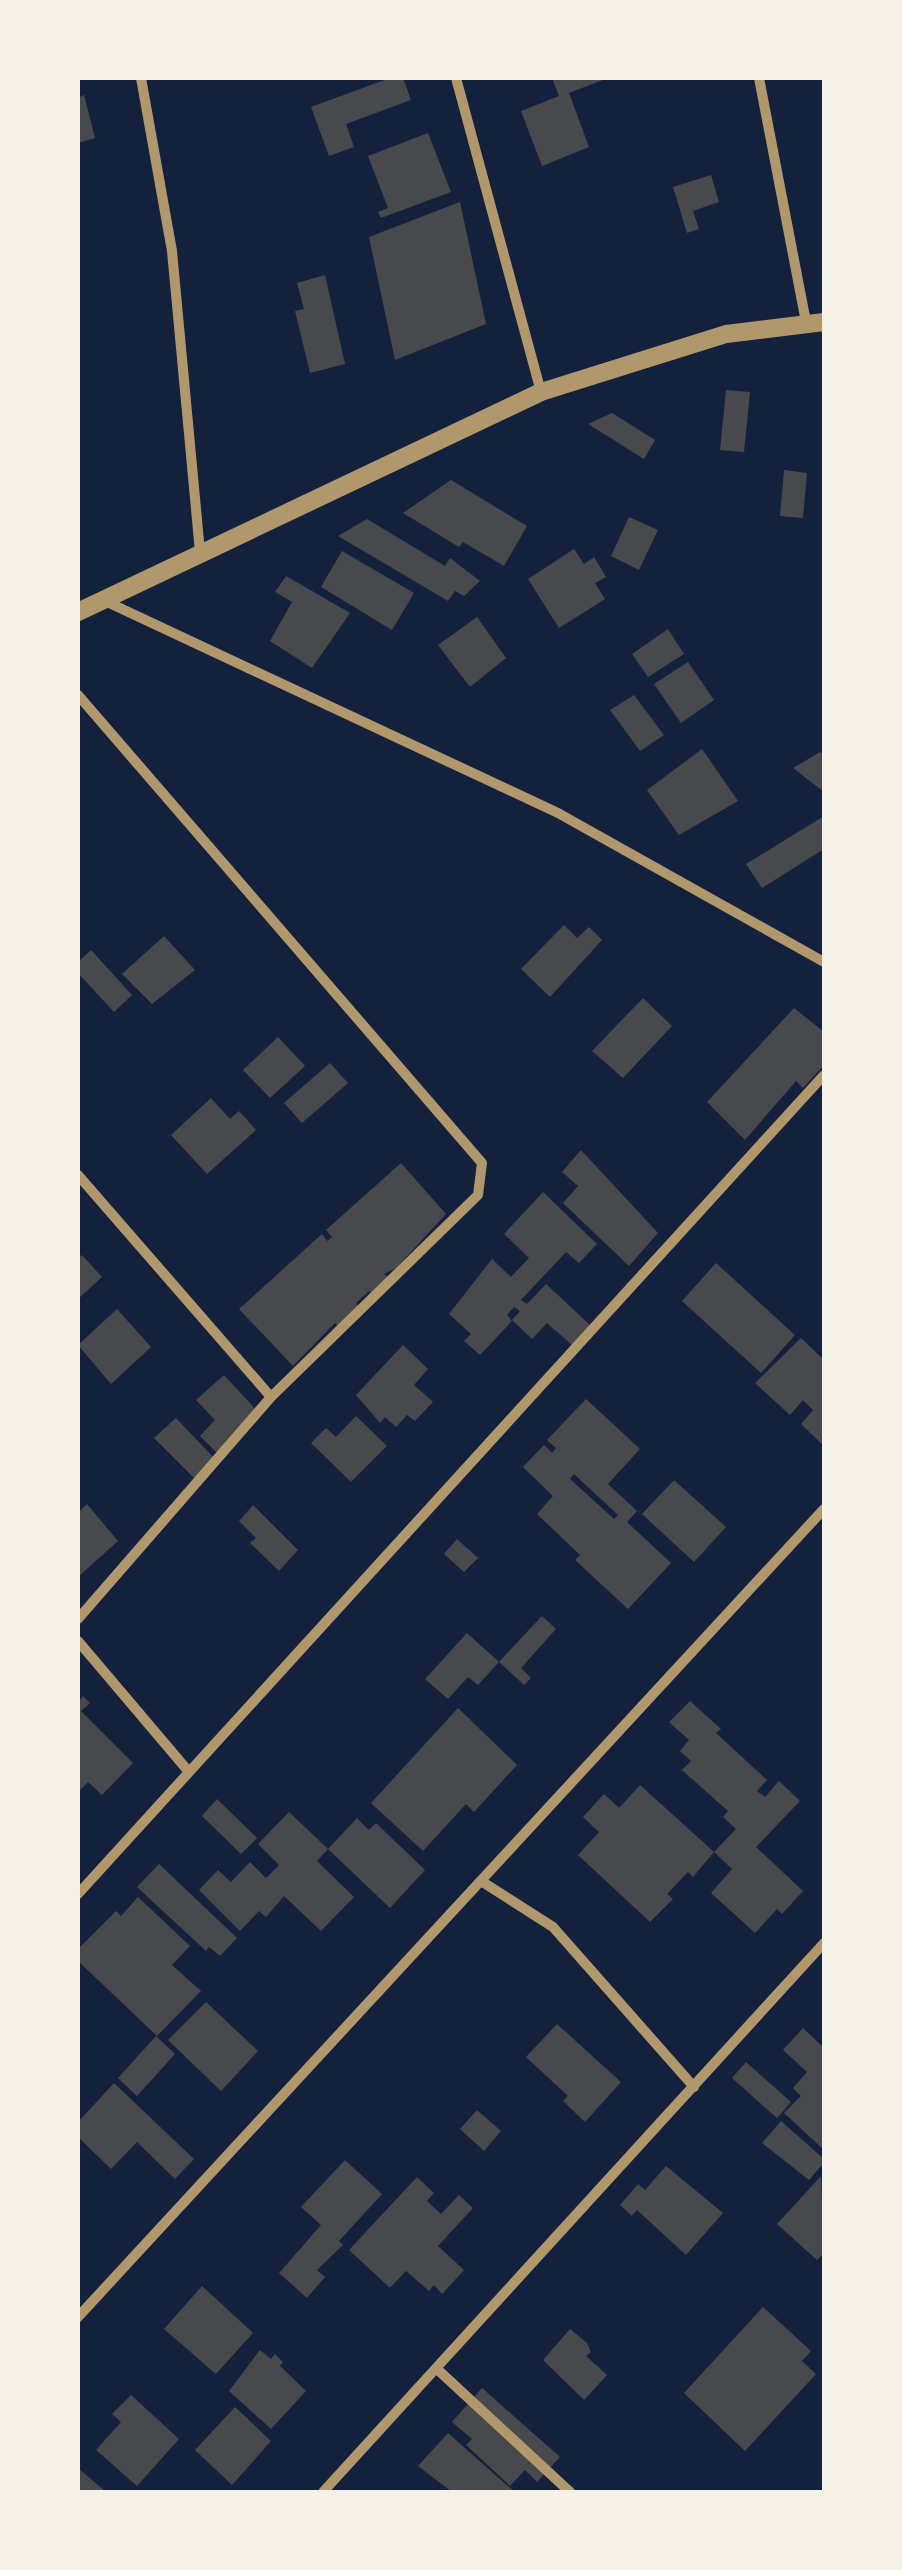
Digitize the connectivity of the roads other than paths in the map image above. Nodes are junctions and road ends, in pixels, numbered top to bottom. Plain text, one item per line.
1 (141, 78) edge
2 (456, 78) edge
3 (759, 78) edge
4 (815, 322) edge
5 (541, 392) junction
6 (200, 552) junction
7 (104, 601) junction
8 (78, 612) edge
9 (78, 696) edge
10 (824, 962) edge
11 (824, 1074) edge
12 (78, 1175) edge
13 (271, 1397) junction
14 (824, 1509) edge
15 (78, 1619) edge
16 (78, 1641) edge
17 (189, 1772) junction
18 (481, 1881) junction
19 (78, 1894) edge
20 (824, 1943) edge
21 (694, 2087) junction
22 (78, 2317) edge
23 (437, 2370) junction
24 (323, 2492) edge
25 (570, 2492) edge

1 - 6 street
2 - 5 street
3 - 4 street
4 - 5 street
5 - 6 street
6 - 7 street
7 - 8 street
7 - 10 street
9 - 13 street
11 - 17 street
12 - 13 street
13 - 15 street
14 - 18 street
16 - 17 street
17 - 19 street
18 - 21 street
18 - 22 street
20 - 21 street
21 - 23 street
23 - 24 street
23 - 25 street

